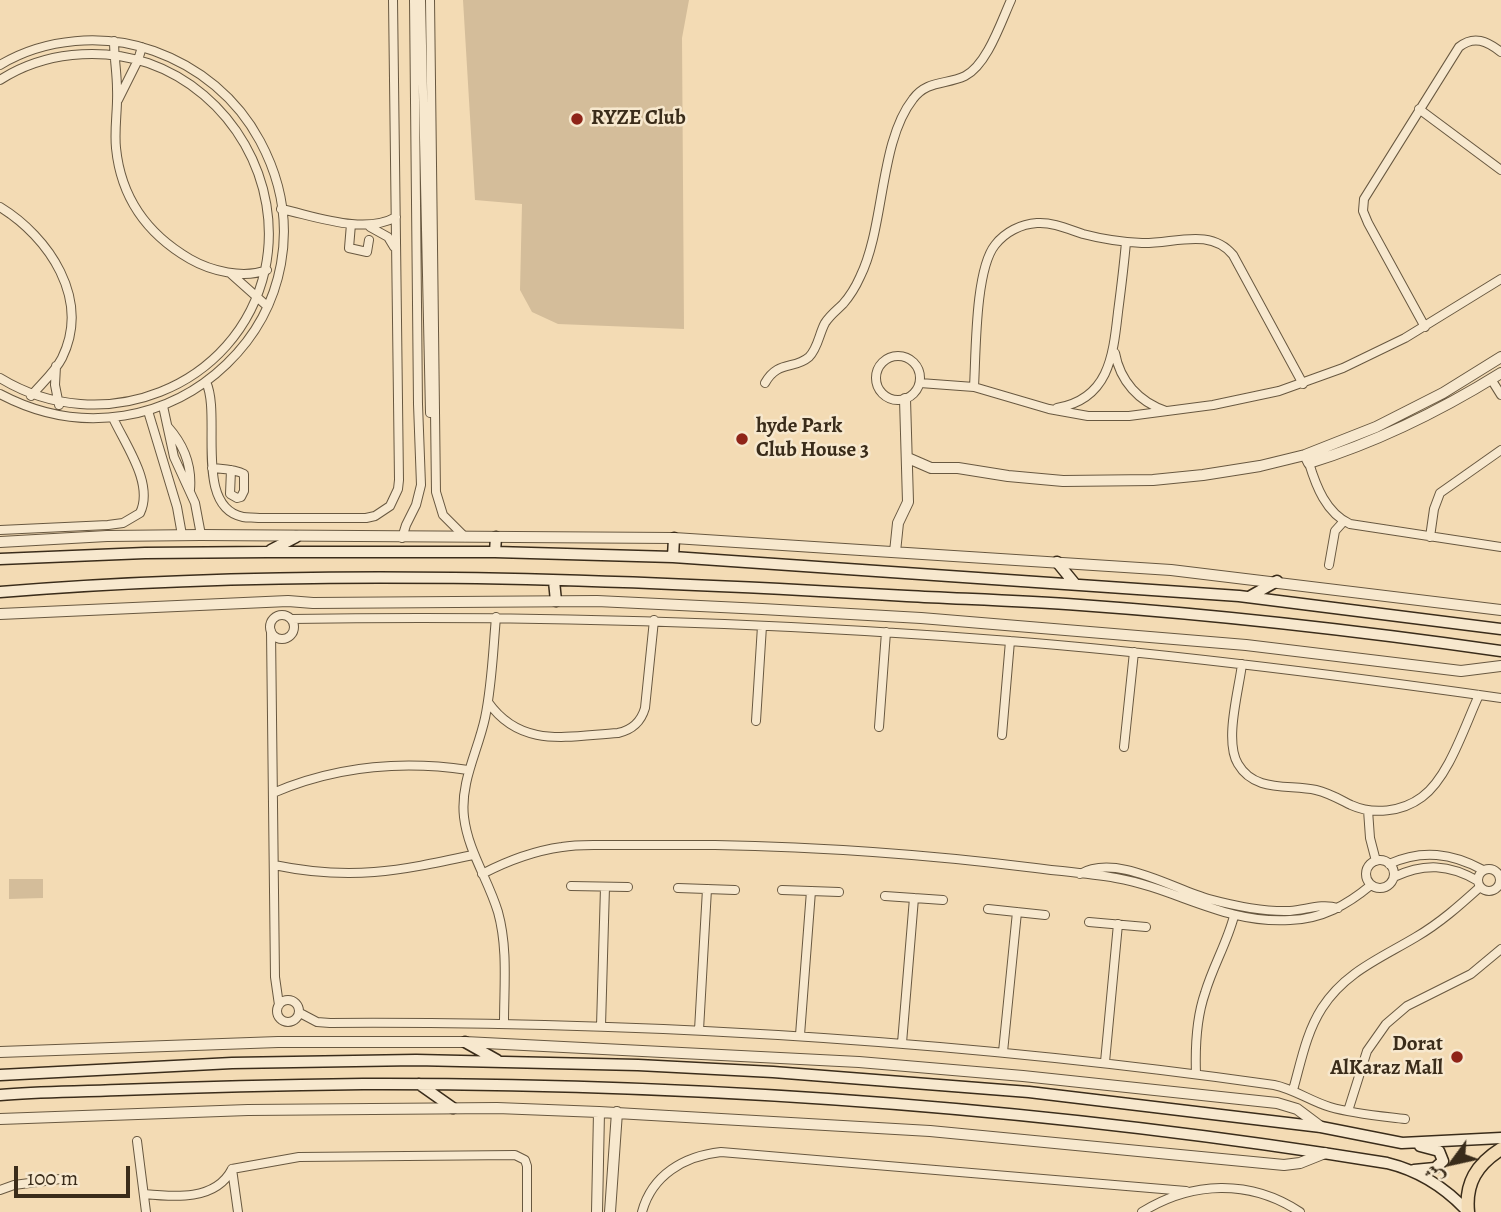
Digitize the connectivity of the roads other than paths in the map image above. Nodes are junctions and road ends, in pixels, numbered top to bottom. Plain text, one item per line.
1 (393, 0) edge
2 (414, 0) edge
3 (421, 0) edge
4 (430, 0) edge
5 (1011, 0) edge
6 (114, 41) junction
7 (142, 47) junction
8 (1501, 52) edge
9 (114, 55) junction
10 (138, 60) junction
11 (0, 65) edge
12 (0, 80) edge
13 (117, 103) junction
14 (1419, 109) junction
15 (1501, 170) edge
16 (0, 207) edge
17 (281, 209) junction
18 (396, 217) junction
19 (351, 224) junction
20 (367, 226) junction
21 (369, 240) dead end
22 (1126, 242) junction
23 (396, 251) junction
24 (278, 270) junction
25 (265, 271) junction
26 (230, 273) junction
27 (1501, 279) edge
28 (256, 295) junction
29 (267, 306) junction
30 (1425, 327) junction
31 (1114, 350) junction
32 (1501, 357) edge
33 (56, 366) junction
34 (1501, 373) edge
35 (0, 378) edge
36 (1491, 379) junction
37 (206, 383) junction
38 (765, 383) dead end
39 (920, 383) junction
40 (1303, 384) junction
41 (974, 387) junction
42 (0, 394) edge
43 (32, 395) junction
44 (1501, 395) edge
45 (905, 399) junction
46 (58, 403) junction
47 (25, 406) junction
48 (163, 406) junction
49 (1049, 409) junction
50 (148, 411) junction
51 (1169, 412) junction
52 (61, 416) junction
53 (113, 418) junction
54 (1501, 450) edge
55 (908, 458) junction
56 (1307, 459) junction
57 (212, 468) junction
58 (231, 470) dead end
59 (195, 503) junction
60 (177, 507) junction
61 (1344, 521) junction
62 (0, 530) edge
63 (201, 535) junction
64 (182, 536) junction
65 (296, 537) junction
66 (453, 537) junction
67 (465, 537) junction
68 (496, 537) junction
69 (1430, 537) junction
70 (402, 538) junction
71 (674, 538) junction
72 (0, 542) edge
73 (1501, 547) edge
74 (267, 552) junction
75 (495, 552) junction
76 (895, 552) junction
77 (673, 557) junction
78 (0, 559) edge
79 (1057, 562) junction
80 (1329, 565) dead end
81 (993, 579) junction
82 (1019, 580) junction
83 (554, 581) junction
84 (1277, 582) junction
85 (1075, 584) junction
86 (0, 592) edge
87 (1248, 597) junction
88 (986, 600) junction
89 (556, 601) junction
90 (1017, 602) junction
91 (1501, 610) edge
92 (0, 614) edge
93 (496, 617) junction
94 (291, 619) junction
95 (654, 620) junction
96 (762, 626) junction
97 (1501, 629) edge
98 (271, 631) junction
99 (886, 632) junction
100 (1010, 641) junction
101 (1501, 651) edge
102 (1135, 652) junction
103 (1242, 664) junction
104 (1501, 666) edge
105 (1479, 695) junction
106 (1501, 698) edge
107 (488, 702) junction
108 (756, 720) dead end
109 (879, 727) dead end
110 (1002, 735) dead end
111 (1124, 747) dead end
112 (468, 770) junction
113 (273, 793) junction
114 (1368, 810) junction
115 (473, 855) junction
116 (1376, 861) junction
117 (1501, 863) edge
118 (1389, 864) junction
119 (274, 865) junction
120 (1483, 870) junction
121 (482, 874) junction
122 (1498, 874) edge
123 (1394, 877) junction
124 (1371, 884) junction
125 (1479, 884) junction
126 (571, 886) dead end
127 (604, 887) junction
128 (628, 887) dead end
129 (678, 888) dead end
130 (707, 889) junction
131 (1498, 889) edge
132 (735, 890) dead end
133 (782, 890) dead end
134 (1172, 890) junction
135 (811, 891) junction
136 (839, 892) dead end
137 (886, 896) dead end
138 (914, 898) junction
139 (943, 900) dead end
140 (1339, 908) junction
141 (988, 909) dead end
142 (1017, 912) junction
143 (1045, 915) dead end
144 (1234, 916) junction
145 (1089, 922) dead end
146 (1118, 924) junction
147 (1146, 927) dead end
148 (1501, 949) edge
149 (279, 1005) junction
150 (300, 1013) junction
151 (504, 1023) junction
152 (601, 1026) junction
153 (699, 1030) junction
154 (800, 1035) junction
155 (465, 1042) junction
156 (902, 1043) junction
157 (0, 1052) edge
158 (1003, 1052) junction
159 (500, 1061) junction
160 (1105, 1062) junction
161 (1196, 1074) junction
162 (0, 1075) edge
163 (419, 1084) junction
164 (1293, 1090) junction
165 (0, 1096) edge
166 (453, 1108) junction
167 (1348, 1111) junction
168 (599, 1112) junction
169 (617, 1112) junction
170 (0, 1119) edge
171 (1405, 1119) dead end
172 (1321, 1127) junction
173 (1501, 1138) edge
174 (137, 1142) dead end
175 (1402, 1143) junction
176 (1501, 1149) edge
177 (1325, 1153) junction
178 (232, 1168) junction
179 (1411, 1170) junction
180 (68, 1178) dead end
181 (1141, 1187) junction
182 (0, 1190) edge
183 (1186, 1191) junction
184 (144, 1194) junction
185 (1144, 1211) edge
186 (146, 1212) edge
187 (238, 1212) edge
188 (527, 1212) edge
189 (597, 1212) edge
190 (610, 1212) edge
191 (642, 1212) edge
192 (1300, 1212) edge
193 (1468, 1212) edge

1 - 18 street
2 - 70 street
3 - 66 street
4 - 67 street
5 - 38 street
6 - 7 street
6 - 9 street
6 - 11 street
7 - 10 street
7 - 17 street
8 - 14 street
9 - 10 street
9 - 12 street
9 - 13 street
10 - 13 street
10 - 25 street
13 - 26 street
14 - 15 street
14 - 30 street
16 - 33 street
17 - 19 street
17 - 24 street
18 - 20 street
18 - 23 street
19 - 20 street
19 - 21 street
20 - 23 street
22 - 31 street
22 - 40 street
22 - 41 street
23 - 57 street
24 - 25 street
24 - 29 street
25 - 26 street
25 - 28 street
26 - 28 street
27 - 30 street
28 - 29 street
28 - 46 street
29 - 37 street
30 - 40 street
31 - 49 street
31 - 51 street
32 - 56 street
33 - 43 street
33 - 46 street
34 - 36 street
35 - 43 street
36 - 44 street
36 - 56 street
37 - 48 street
37 - 57 street
39 - 41 street
39 - 45 street
39 - 45 street
40 - 51 street
41 - 49 street
42 - 47 street
43 - 46 street
43 - 47 street
45 - 55 street
46 - 52 street
47 - 52 street
48 - 50 street
48 - 59 street
49 - 51 street
50 - 53 street
50 - 60 street
52 - 53 street
53 - 62 street
54 - 69 street
55 - 56 street
55 - 76 street
56 - 61 street
57 - 58 street
59 - 60 street
59 - 63 street
60 - 64 street
61 - 69 street
61 - 80 street
63 - 64 street
63 - 65 street
64 - 72 street
65 - 70 street
65 - 74 main road
66 - 67 street
66 - 70 street
67 - 68 street
68 - 71 street
68 - 75 main road
69 - 73 street
71 - 76 street
71 - 77 main road
74 - 75 main road
74 - 78 main road
75 - 77 main road
76 - 79 street
77 - 81 main road
79 - 84 street
79 - 85 main road
81 - 82 main road
81 - 88 main road
82 - 85 main road
82 - 90 main road
83 - 86 main road
83 - 88 main road
83 - 89 main road
84 - 87 main road
84 - 91 street
85 - 87 main road
87 - 97 main road
88 - 90 main road
89 - 92 street
89 - 104 street
90 - 101 main road
93 - 94 street
93 - 95 street
93 - 107 street
94 - 98 street
94 - 98 street
95 - 96 street
95 - 107 street
96 - 99 street
96 - 108 street
98 - 113 street
99 - 100 street
99 - 109 street
100 - 102 street
100 - 110 street
102 - 103 street
102 - 111 street
103 - 105 street
103 - 114 street
105 - 106 street
105 - 114 street
107 - 112 street
112 - 113 street
112 - 115 street
113 - 119 street
114 - 116 street
115 - 119 street
115 - 121 street
116 - 118 street
116 - 124 street
117 - 122 street
118 - 120 street
118 - 123 street
119 - 149 street
120 - 122 street
120 - 125 street
121 - 134 street
121 - 151 street
122 - 131 street
123 - 124 street
123 - 125 street
124 - 140 street
125 - 131 street
125 - 164 street
126 - 127 street
127 - 128 street
127 - 152 street
129 - 130 street
130 - 132 street
130 - 153 street
133 - 135 street
134 - 140 street
134 - 144 street
135 - 136 street
135 - 154 street
137 - 138 street
138 - 139 street
138 - 156 street
140 - 144 street
141 - 142 street
142 - 143 street
142 - 158 street
144 - 161 street
145 - 146 street
146 - 147 street
146 - 160 street
148 - 167 street
149 - 150 street
149 - 150 street
150 - 151 street
151 - 152 street
152 - 153 street
153 - 154 street
154 - 156 street
155 - 157 street
155 - 159 main road
155 - 172 street
156 - 158 street
158 - 160 street
159 - 162 main road
159 - 172 main road
160 - 161 street
161 - 164 street
163 - 165 main road
163 - 166 main road
163 - 177 main road
164 - 167 street
166 - 168 street
166 - 170 street
167 - 171 street
168 - 169 street
168 - 189 street
169 - 177 street
169 - 190 street
172 - 175 main road
173 - 175 main road
174 - 184 street
175 - 179 main road
176 - 193 main road
177 - 179 main road
178 - 184 street
178 - 187 street
178 - 188 street
179 - 193 main road
180 - 182 street
181 - 183 street
181 - 185 street
181 - 191 street
183 - 185 street
183 - 192 street
184 - 186 street

